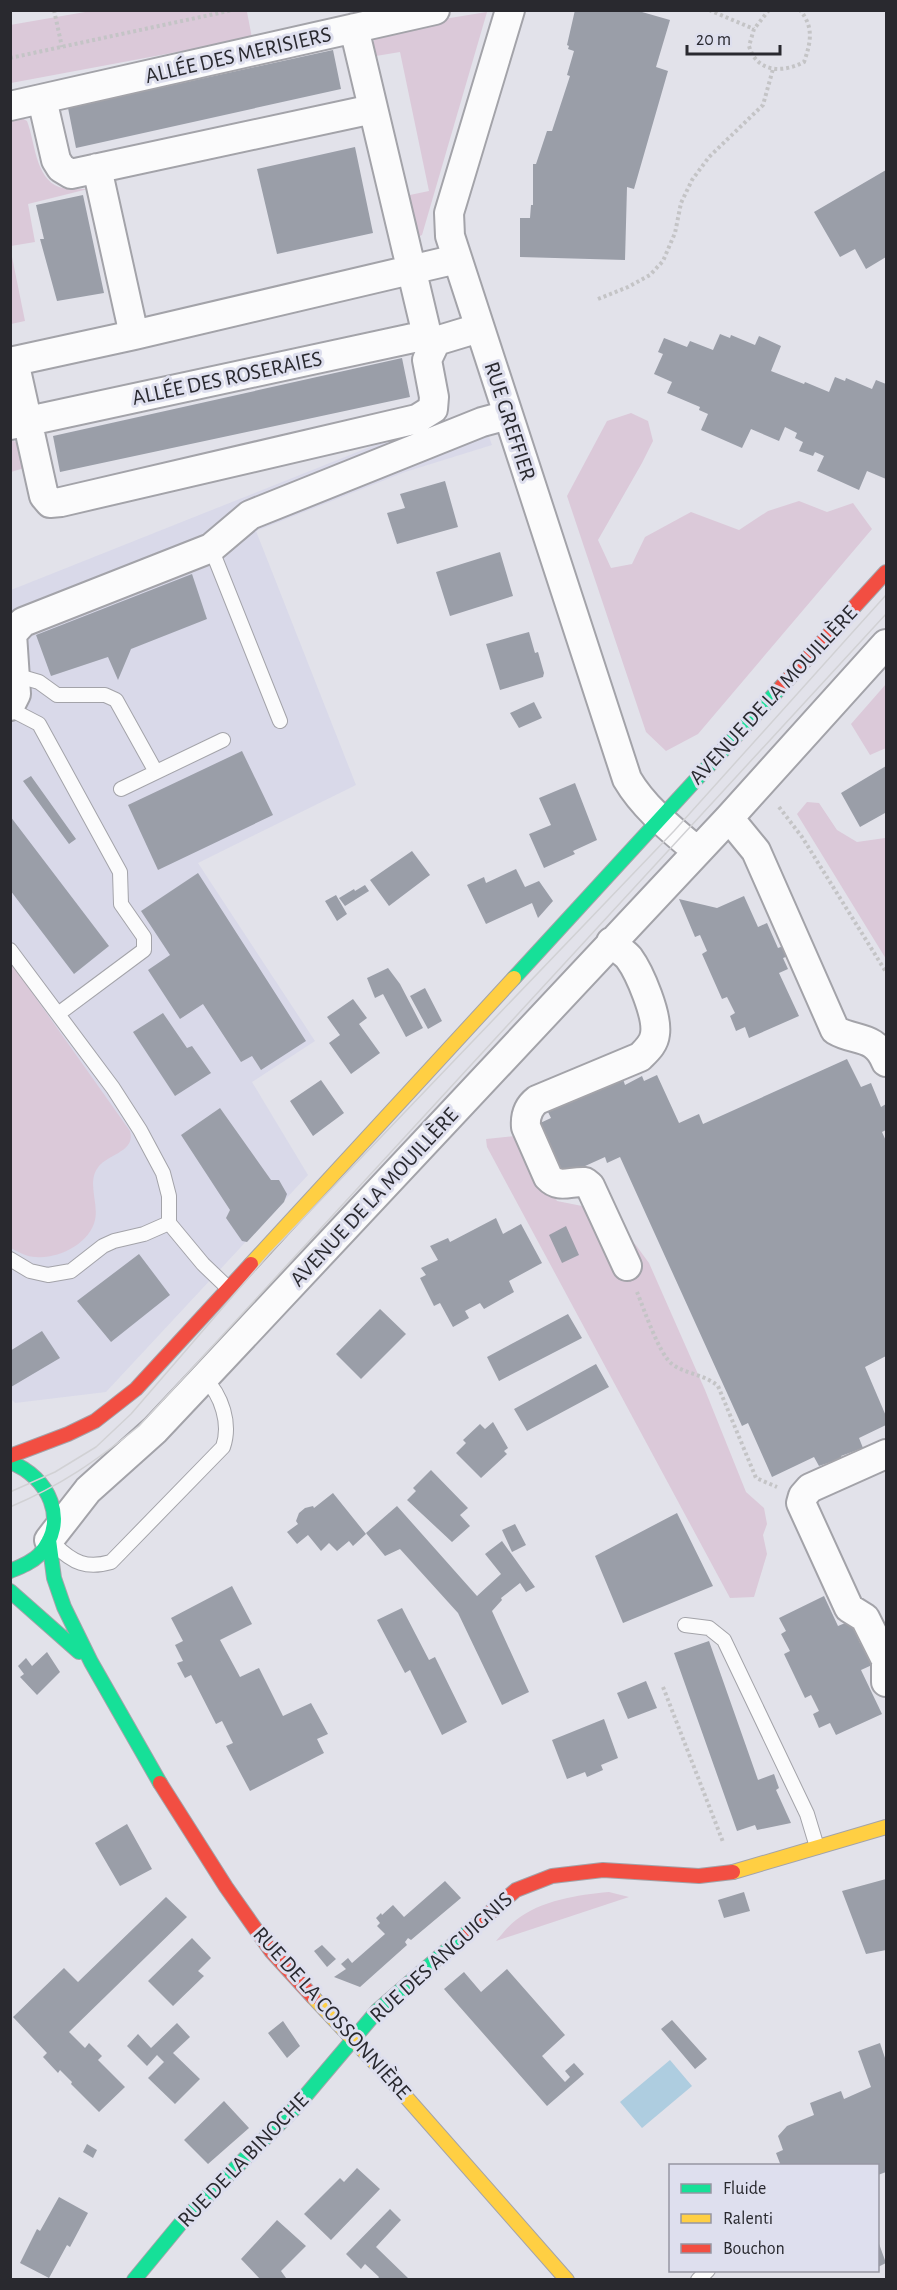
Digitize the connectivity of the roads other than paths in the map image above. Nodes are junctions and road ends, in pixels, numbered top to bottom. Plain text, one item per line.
1 (435, 10) edge
2 (510, 10) edge
3 (354, 28) junction
4 (42, 99) junction
5 (10, 106) edge
6 (373, 109) junction
7 (97, 168) junction
8 (457, 259) junction
9 (412, 271) junction
10 (479, 328) junction
11 (134, 335) junction
12 (431, 338) junction
13 (12, 362) edge
14 (508, 415) junction
15 (19, 423) edge
16 (211, 548) junction
17 (886, 572) edge
18 (886, 645) edge
19 (15, 675) junction
20 (10, 707) edge
21 (280, 721) dead end
22 (223, 740) dead end
23 (156, 772) junction
24 (121, 789) dead end
25 (660, 818) junction
26 (729, 818) junction
27 (697, 851) junction
28 (611, 942) junction
29 (10, 950) edge
30 (58, 1014) junction
31 (886, 1062) edge
32 (169, 1223) junction
33 (10, 1259) edge
34 (627, 1266) road end
35 (228, 1288) junction
36 (204, 1378) junction
37 (886, 1454) edge
38 (10, 1456) edge
39 (10, 1462) edge
40 (49, 1540) junction
41 (10, 1571) edge
42 (10, 1591) edge
43 (685, 1625) dead end
44 (91, 1662) junction
45 (886, 1682) edge
46 (886, 1827) edge
47 (818, 1847) junction
48 (353, 2041) junction
49 (134, 2280) edge
50 (567, 2280) edge

1 - 3 street, ALLÉE DES MERISIERS
2 - 8 street, RUE GREFFIER
3 - 4 street, ALLÉE DES MERISIERS
3 - 6 street
4 - 5 street, ALLÉE DES MERISIERS
4 - 7 street
6 - 7 street
6 - 9 street
7 - 11 street
8 - 9 street
8 - 10 street, RUE GREFFIER
9 - 11 street
9 - 12 street
10 - 12 street, ALLÉE DES ROSERAIES
10 - 14 street, RUE GREFFIER
11 - 13 street
12 - 15 street, ALLÉE DES ROSERAIES
12 - 15 street
13 - 15 street
14 - 16 street
14 - 25 street, RUE GREFFIER
16 - 19 street
16 - 21 lane
17 - 25 street, AVENUE DE LA MOUILLÈRE
18 - 26 street, AVENUE DE LA MOUILLÈRE
19 - 20 street
19 - 23 lane
20 - 30 lane
22 - 23 lane
23 - 24 lane
25 - 27 street
25 - 35 street, AVENUE DE LA MOUILLÈRE
26 - 27 street, AVENUE DE LA MOUILLÈRE
26 - 31 street
27 - 28 street, AVENUE DE LA MOUILLÈRE
28 - 34 street
28 - 36 street, AVENUE DE LA MOUILLÈRE
29 - 30 lane
30 - 32 lane
32 - 33 lane
32 - 35 lane
35 - 38 street, AVENUE DE LA MOUILLÈRE
36 - 40 street, AVENUE DE LA MOUILLÈRE
36 - 40 lane
37 - 45 street
39 - 40 street, RUE DE LA COSSONNIÈRE
40 - 41 street
40 - 44 street, RUE DE LA COSSONNIÈRE
42 - 44 street, RUE DE LA COSSONNIÈRE
43 - 47 lane
44 - 48 street, RUE DE LA COSSONNIÈRE
46 - 47 street, RUE DES ANGUIGNIS
47 - 48 street, RUE DES ANGUIGNIS
48 - 49 street, RUE DE LA BINOCHE
48 - 50 street, RUE DE LA COSSONNIÈRE

